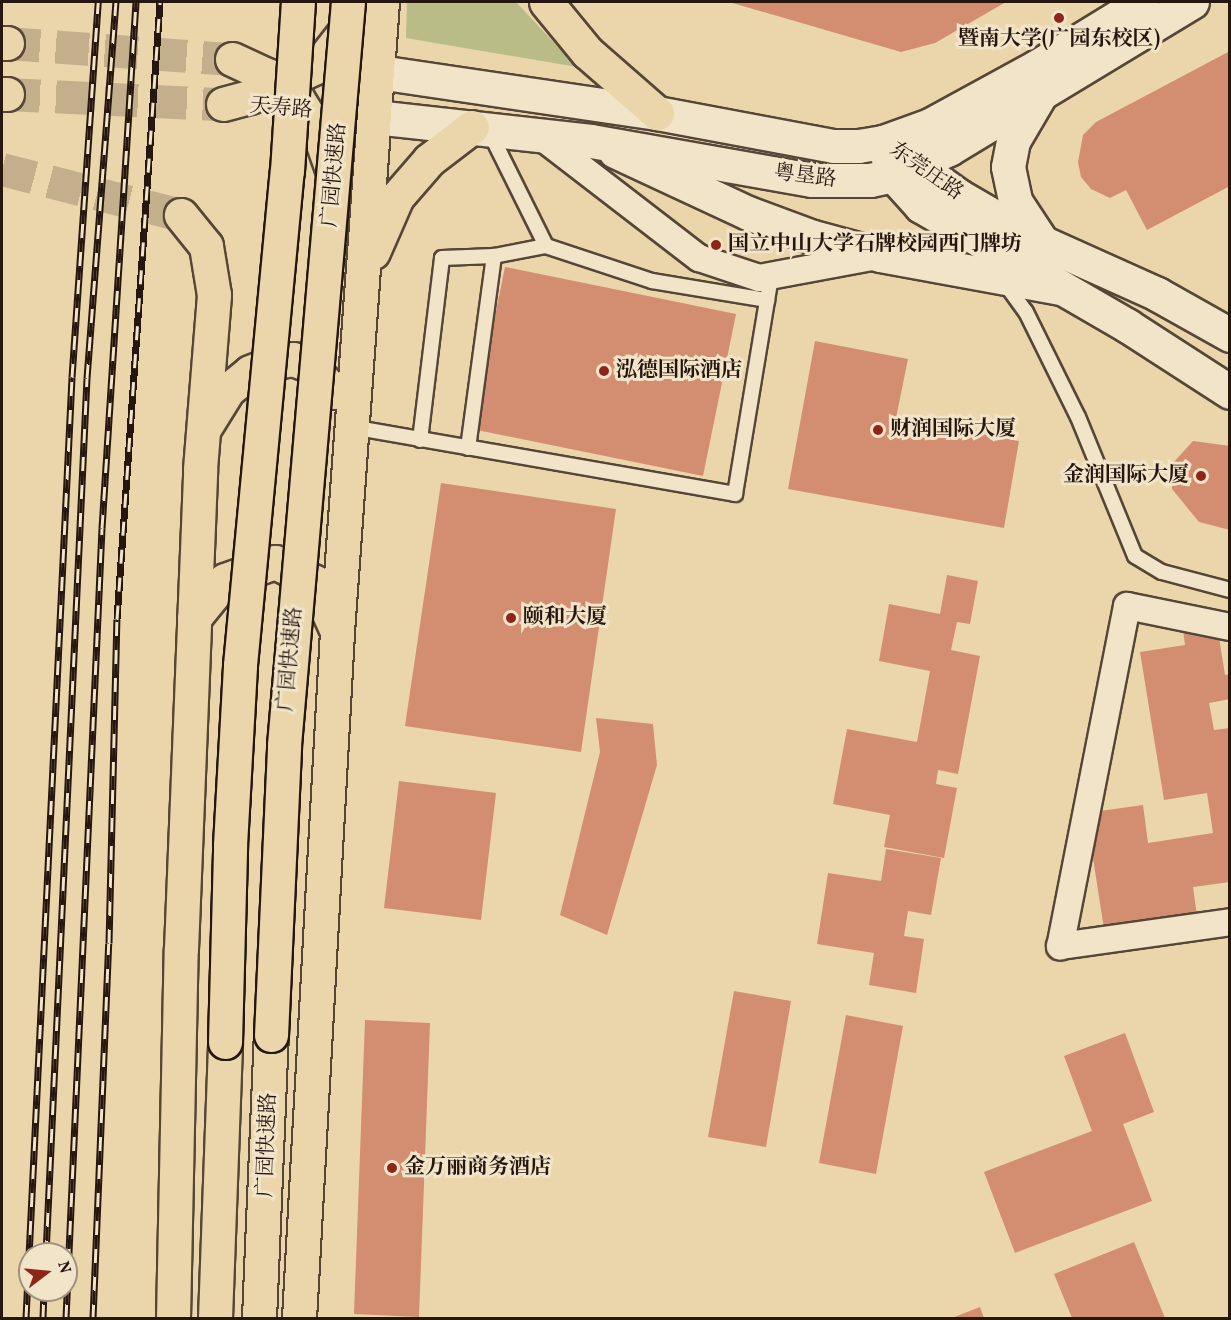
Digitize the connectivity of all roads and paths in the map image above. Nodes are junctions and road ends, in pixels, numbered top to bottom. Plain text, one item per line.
1 (291, 2) edge
2 (298, 2) edge
3 (348, 2) edge
4 (364, 2) edge
5 (382, 2) edge
6 (546, 2) edge
7 (1142, 2) edge
8 (1192, 2) edge
9 (318, 66) junction
10 (379, 72) junction
11 (280, 85) junction
12 (1040, 95) junction
13 (309, 112) junction
14 (657, 113) junction
15 (375, 117) junction
16 (480, 128) junction
17 (538, 135) junction
18 (591, 141) junction
19 (883, 141) junction
20 (905, 170) junction
21 (181, 215) tunnel mouth
22 (546, 246) junction
23 (1045, 246) junction
24 (880, 255) junction
25 (494, 256) junction
26 (999, 276) junction
27 (769, 288) junction
28 (1059, 288) junction
29 (360, 291) junction
30 (1230, 335) edge
31 (1230, 392) edge
32 (203, 431) junction
33 (349, 436) junction
34 (420, 440) junction
35 (468, 448) junction
36 (1230, 590) edge
37 (194, 618) junction
38 (1230, 627) edge
39 (337, 631) junction
40 (1230, 922) edge
41 (173, 1318) edge
42 (215, 1318) edge
43 (259, 1318) edge
44 (299, 1318) edge

1 - 9 highway
2 - 42 highway, bridge
3 - 43 highway, 广园快速路, bridge
4 - 9 highway
5 - 10 highway
6 - 14 highway
7 - 19 main road, 粤垦路
8 - 12 main road, 粤垦路
9 - 10 highway
9 - 11 highway
9 - 11 highway
9 - 15 highway
10 - 14 main road, 粤垦路
10 - 15 highway
11 - 13 highway
11 - 13 highway, 天寿路
12 - 20 main road, 粤垦路
12 - 23 main road
13 - 15 highway, 天寿路
13 - 29 highway
14 - 19 main road, 粤垦路
15 - 16 main road, 粤垦路
15 - 29 highway
16 - 17 main road, 粤垦路
16 - 22 lane
16 - 29 highway
17 - 18 main road, 粤垦路
17 - 27 street
18 - 20 main road, 粤垦路
18 - 24 main road
19 - 20 main road, 东莞庄路
20 - 23 main road, 东莞庄路
20 - 28 main road, 东莞庄路
21 - 32 highway
22 - 25 lane
22 - 27 lane
23 - 30 main road, 东莞庄路
24 - 26 main road
24 - 27 street
25 - 34 lane
25 - 35 lane
26 - 28 main road
26 - 36 lane
27 - 35 lane
28 - 31 main road, 东莞庄路
29 - 33 highway
32 - 33 highway
32 - 37 highway
33 - 34 lane
33 - 39 highway
34 - 35 lane
37 - 39 highway
37 - 41 highway
38 - 40 street
39 - 44 highway

